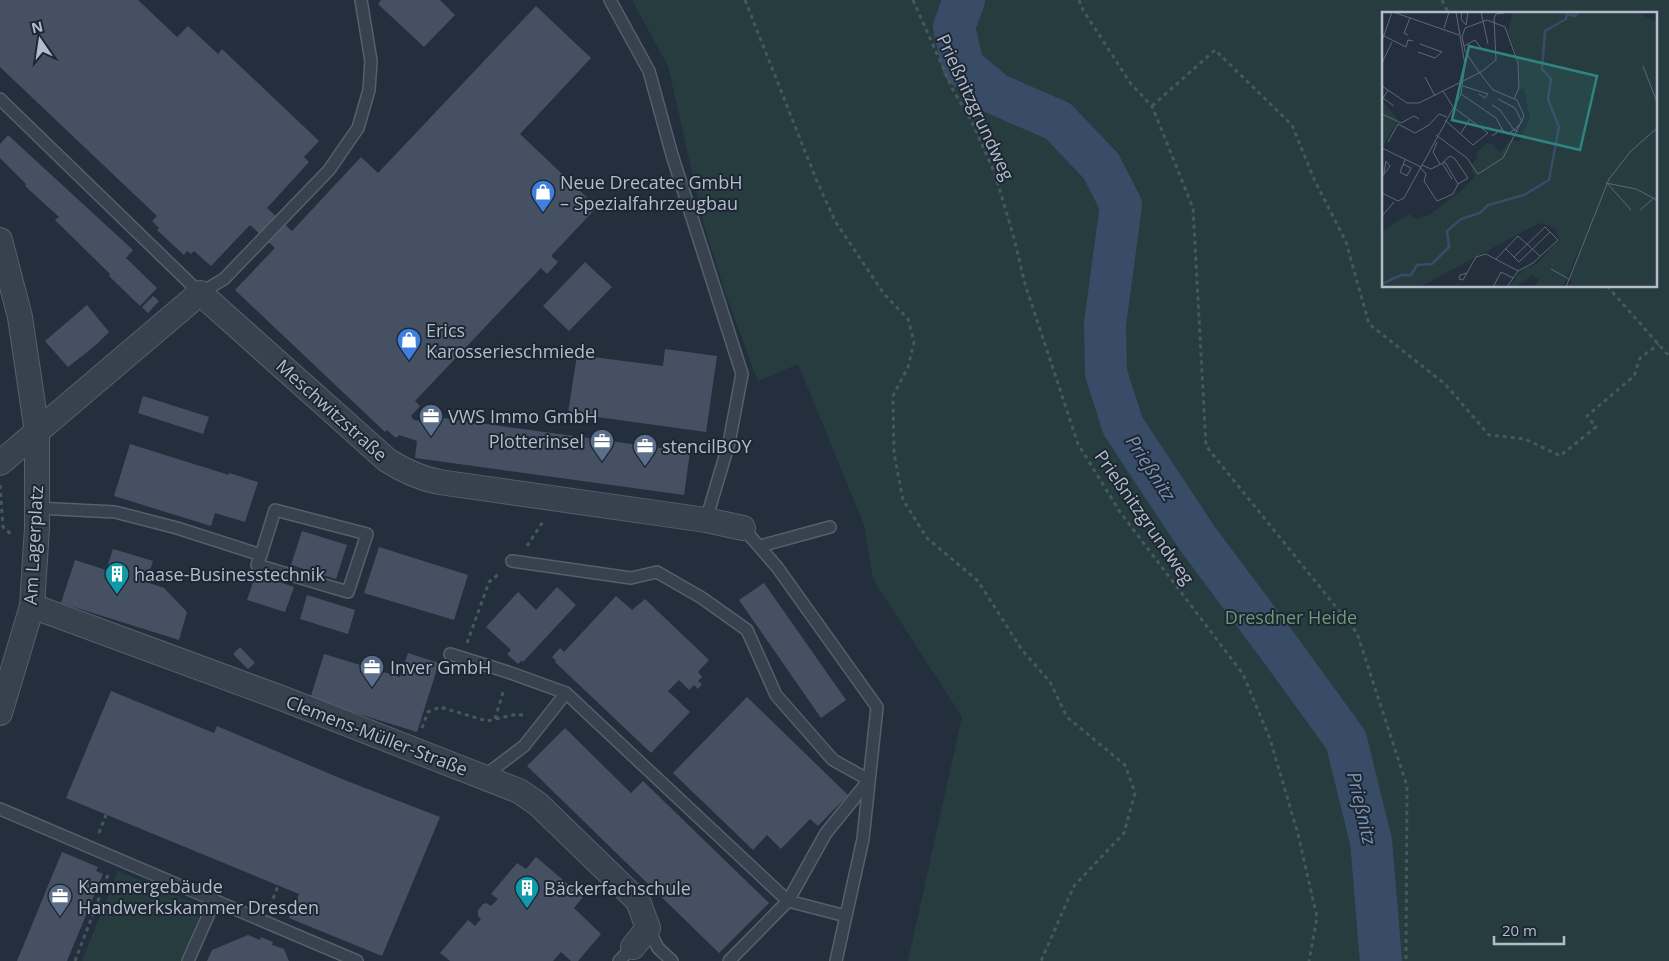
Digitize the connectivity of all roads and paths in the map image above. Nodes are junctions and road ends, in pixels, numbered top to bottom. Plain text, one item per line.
1 (361, 0) edge
2 (610, 0) edge
3 (745, 0) edge
4 (913, 0) edge
5 (1080, 0) edge
6 (1442, 0) edge
7 (1448, 12) edge
8 (0, 99) edge
9 (1152, 106) junction
10 (0, 240) edge
11 (1609, 288) edge
12 (200, 293) junction
13 (1659, 344) junction
14 (1669, 356) edge
15 (37, 432) junction
16 (0, 463) edge
17 (0, 479) edge
18 (37, 508) junction
19 (706, 520) junction
20 (830, 527) dead end
21 (743, 528) joint
22 (760, 546) junction
23 (36, 554) junction
24 (261, 555) junction
25 (512, 562) dead end
26 (32, 606) junction
27 (450, 654) dead end
28 (508, 672) junction
29 (566, 693) junction
30 (0, 713) edge
31 (495, 719) junction
32 (545, 719) junction
33 (415, 750) junction
34 (483, 777) junction
35 (869, 780) junction
36 (0, 809) edge
37 (115, 858) junction
38 (214, 900) junction
39 (788, 901) junction
40 (97, 903) junction
41 (108, 907) dead end
42 (846, 916) junction
43 (648, 928) junction
44 (333, 956) edge
45 (624, 957) edge
46 (75, 961) edge
47 (188, 961) edge
48 (357, 961) edge
49 (672, 961) edge
50 (729, 961) edge
51 (836, 961) edge
52 (1041, 961) edge
53 (1309, 961) edge
54 (1406, 961) edge

1 - 12 lane
2 - 19 lane
3 - 52 path
4 - 53 path, Prießnitzgrundweg
5 - 9 path
6 - 7 path
8 - 12 lane
9 - 13 path
9 - 54 path
10 - 15 street, Am Lagerplatz
11 - 13 path
12 - 15 street
12 - 19 street, Meschwitzstraße
13 - 14 path
15 - 16 street
15 - 18 street, Am Lagerplatz
17 - 23 path
18 - 23 street, Am Lagerplatz
18 - 24 lane
19 - 21 street, Meschwitzstraße
20 - 22 lane
21 - 22 lane
22 - 35 lane
23 - 26 street, Am Lagerplatz
24 - 24 lane
25 - 35 lane
26 - 30 street, Am Lagerplatz
26 - 33 street, Clemens-Müller-Straße
27 - 28 lane
28 - 29 lane
28 - 31 path
29 - 32 lane
29 - 39 lane
31 - 32 path
31 - 33 path
32 - 34 lane
33 - 34 street, Clemens-Müller-Straße
34 - 43 street, Clemens-Müller-Straße
35 - 39 lane
35 - 42 lane
36 - 37 lane
37 - 38 lane
37 - 40 path
38 - 44 lane
38 - 47 lane
39 - 42 lane
39 - 50 lane
40 - 41 path
40 - 46 path
42 - 51 lane
43 - 45 street
43 - 49 lane
44 - 48 lane

